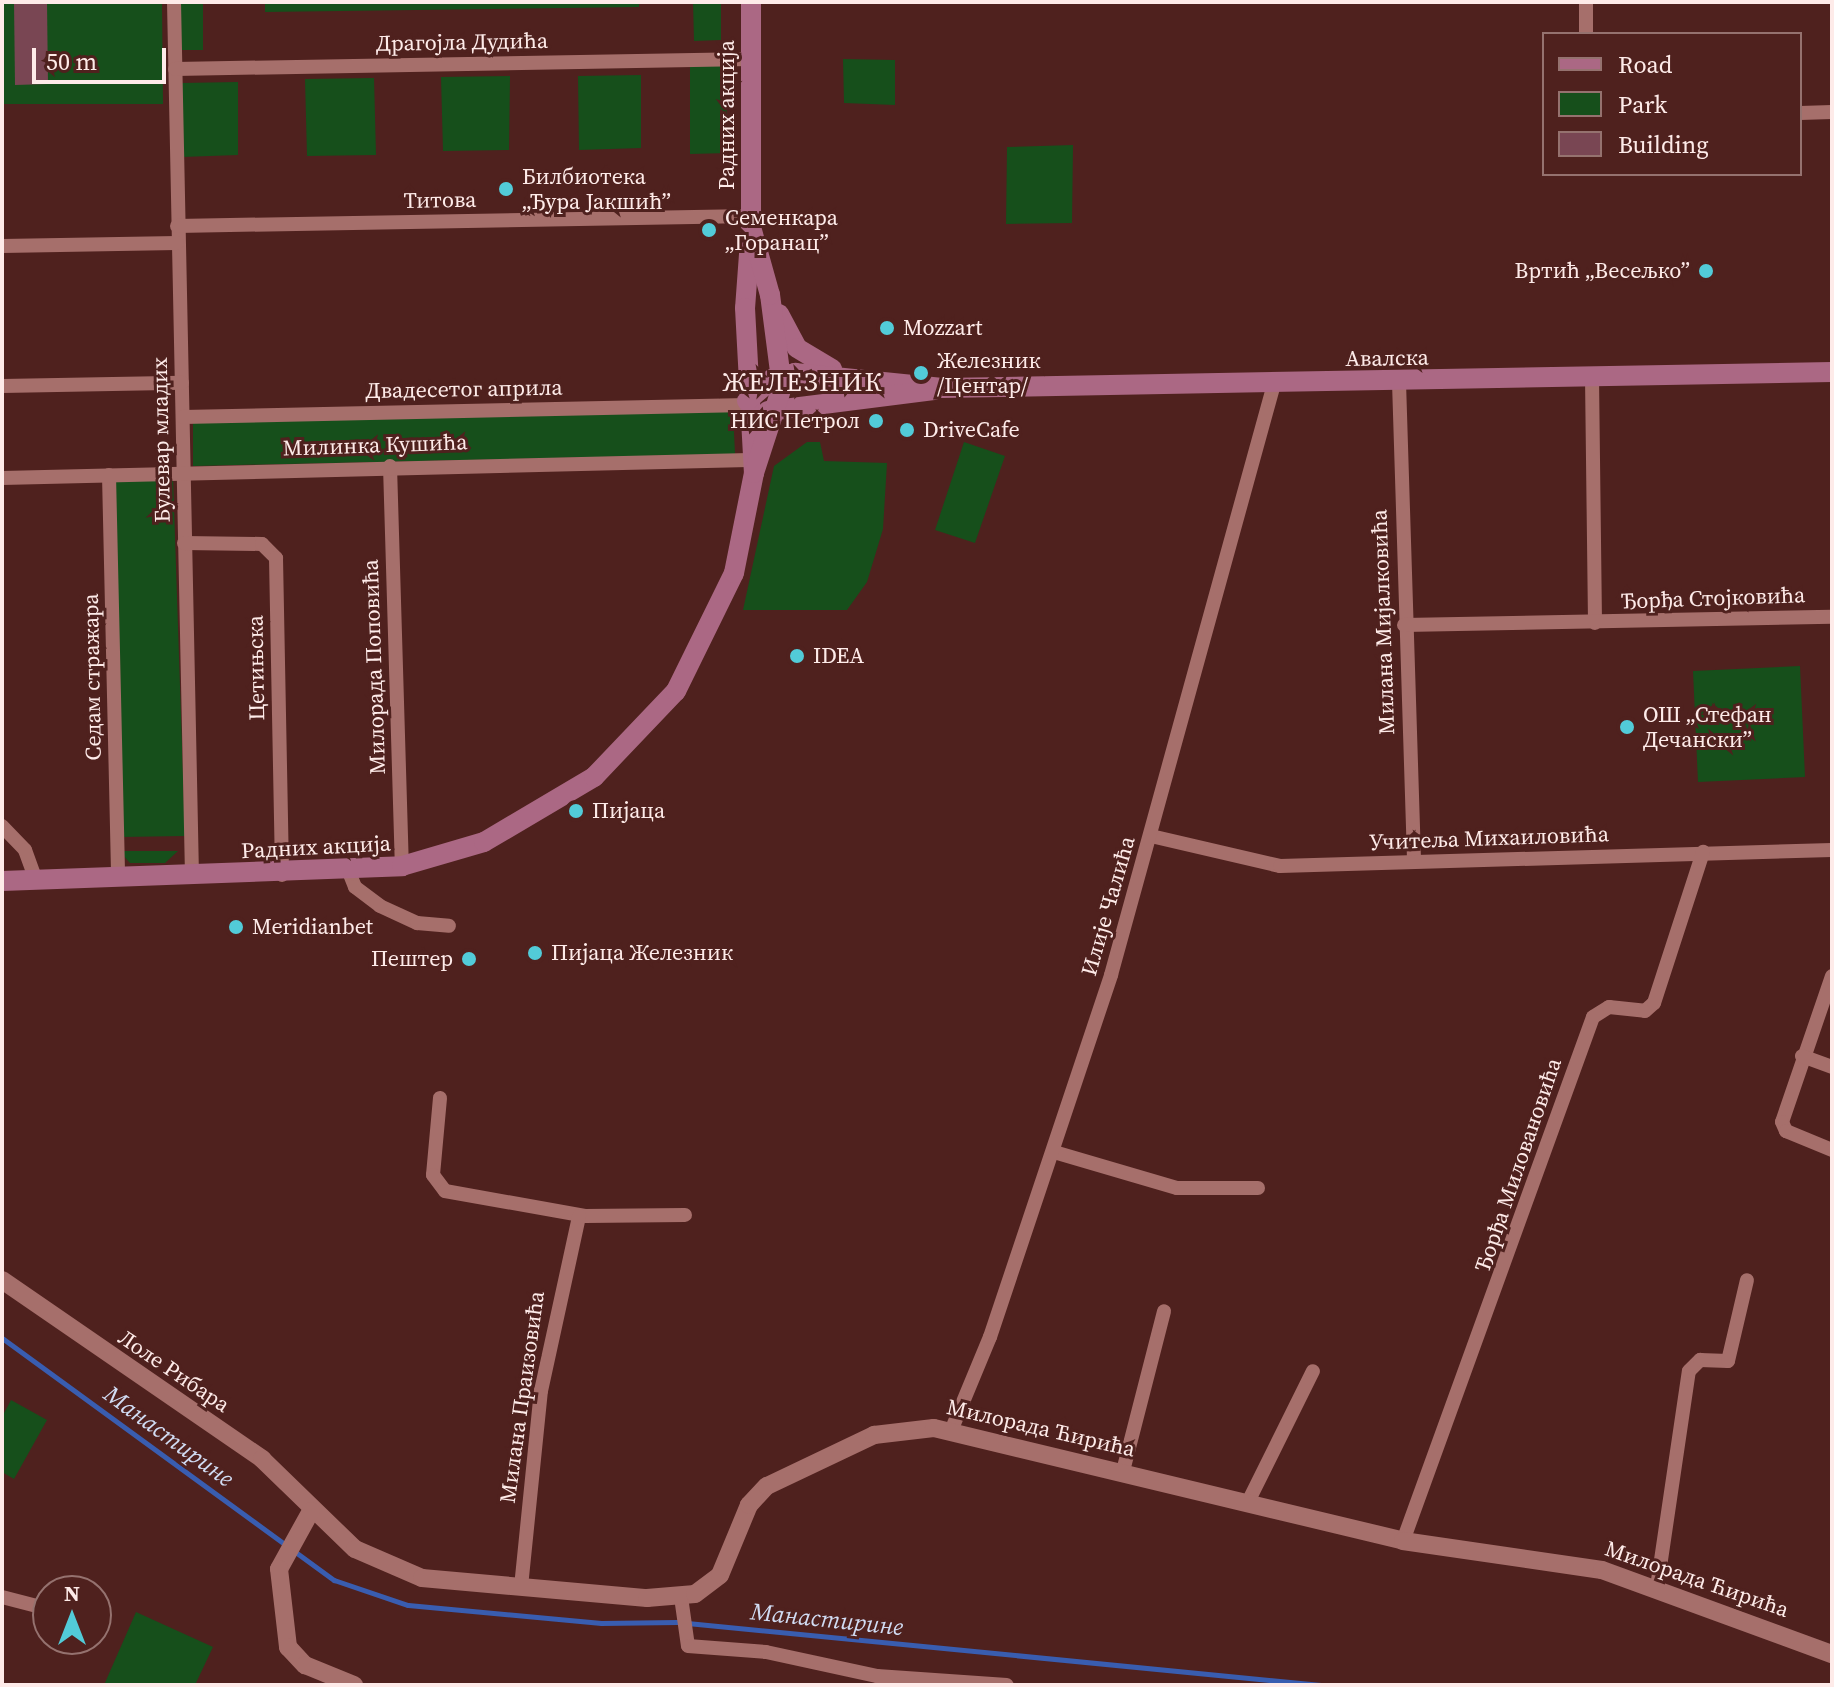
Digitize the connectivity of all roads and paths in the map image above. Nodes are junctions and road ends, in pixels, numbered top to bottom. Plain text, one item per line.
1 (174, 2) edge
2 (751, 2) edge
3 (1586, 2) edge
4 (1586, 32) edge
5 (751, 59) junction
6 (175, 69) junction
7 (1832, 112) edge
8 (1802, 113) edge
9 (751, 221) junction
10 (177, 226) junction
11 (177, 243) junction
12 (2, 246) edge
13 (770, 295) junction
14 (1832, 372) edge
15 (782, 375) junction
16 (1592, 377) junction
17 (854, 379) junction
18 (1399, 382) junction
19 (182, 383) junction
20 (1274, 384) junction
21 (2, 386) edge
22 (942, 388) junction
23 (747, 403) junction
24 (777, 412) junction
25 (183, 417) junction
26 (390, 466) junction
27 (751, 466) junction
28 (184, 472) junction
29 (109, 475) junction
30 (2, 478) edge
31 (184, 543) junction
32 (1832, 617) edge
33 (1595, 623) junction
34 (1404, 625) junction
35 (2, 826) edge
36 (1151, 836) junction
37 (1832, 850) edge
38 (1703, 852) junction
39 (1414, 862) junction
40 (402, 866) junction
41 (349, 872) junction
42 (282, 875) junction
43 (192, 877) junction
44 (118, 878) junction
45 (36, 880) junction
46 (2, 881) edge
47 (449, 926) dead end
48 (1832, 976) edge
49 (1802, 1056) junction
50 (1832, 1067) edge
51 (440, 1098) dead end
52 (1832, 1150) edge
53 (1054, 1152) junction
54 (1258, 1188) dead end
55 (685, 1215) dead end
56 (579, 1216) junction
57 (2, 1280) edge
58 (1747, 1280) dead end
59 (1164, 1311) dead end
60 (1313, 1371) dead end
61 (951, 1431) junction
62 (1123, 1471) junction
63 (1248, 1502) junction
64 (311, 1511) junction
65 (1403, 1541) junction
66 (521, 1587) junction
67 (1657, 1587) junction
68 (2, 1597) edge
69 (682, 1604) junction
70 (32, 1605) edge
71 (1832, 1654) edge
72 (354, 1685) edge
73 (1007, 1685) edge

1 - 6 street, Булевар младих
2 - 5 main road, Радних акција
3 - 4 street
5 - 6 street, Драгојла Дудића
5 - 9 main road, Радних акција
6 - 10 street, Булевар младих
7 - 8 street
9 - 10 street, Титова
9 - 13 main road, Радних акција
9 - 23 main road, Радних акција
10 - 11 street, Булевар младих
11 - 12 street
11 - 19 street, Булевар младих
13 - 15 main road, Радних акција
13 - 17 main road
14 - 16 main road, Авалска
15 - 17 main road, Авалска
15 - 23 main road
15 - 24 main road, Радних акција
16 - 18 main road, Авалска
16 - 33 street, Ђорђа Стојковића
17 - 22 main road, Авалска
18 - 20 main road, Авалска
18 - 34 street, Милана Мијалковића
19 - 21 street
19 - 25 street, Булевар младих
20 - 22 main road, Авалска
20 - 36 street, Илије Чалића
22 - 24 main road, Авалска
23 - 24 main road, Авалска
23 - 25 street, Двадесетог априла
23 - 27 main road, Радних акција
24 - 27 main road, Радних акција
25 - 28 street, Булевар младих
26 - 27 street, Милинка Кушића
26 - 28 street, Милинка Кушића
26 - 40 street, Милорада Поповића
27 - 40 main road, Радних акција
28 - 29 street, Милинка Кушића
28 - 31 street, Булевар младих
29 - 30 street, Милинка Кушића
29 - 44 street, Седам стражара
31 - 42 street, Цетињска
31 - 43 street, Булевар младих
32 - 33 street, Ђорђа Стојковића
33 - 34 street, Ђорђа Стојковића
34 - 39 street, Милана Мијалковића
35 - 45 street
36 - 39 street, Учитеља Михаиловића
36 - 53 street, Илије Чалића
37 - 38 street, Учитеља Михаиловића
38 - 39 street, Учитеља Михаиловића
38 - 65 street, Ђорђа Миловановића
40 - 41 main road, Радних акција
41 - 42 main road, Радних акција
41 - 47 street
42 - 43 main road, Радних акција
43 - 44 main road, Радних акција
44 - 45 main road, Радних акција
45 - 46 main road, Радних акција
48 - 49 street
49 - 50 street
49 - 52 street
51 - 56 street
53 - 54 street
53 - 61 street, Илије Чалића
55 - 56 street
56 - 66 street, Милана Праизовића
57 - 64 street, Лоле Рибара
58 - 67 street
59 - 62 street
60 - 63 street
61 - 62 street, Милорада Ћирића
61 - 69 street, Милорада Ћирића
62 - 63 street, Милорада Ћирића
63 - 65 street, Милорада Ћирића
64 - 66 street
64 - 72 street
65 - 67 street, Милорада Ћирића
66 - 69 street
67 - 71 street, Милорада Ћирића
68 - 70 street
69 - 73 street

